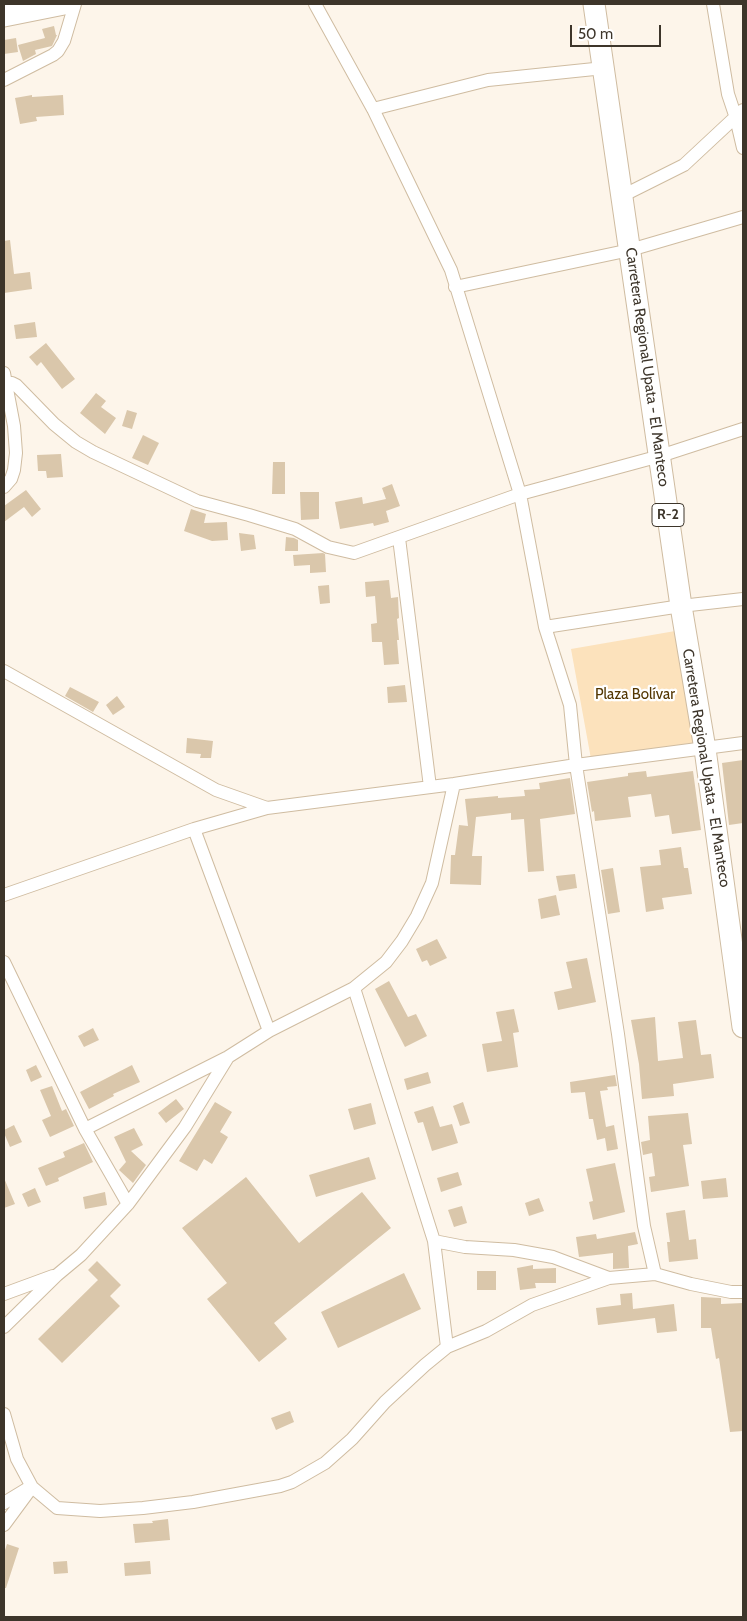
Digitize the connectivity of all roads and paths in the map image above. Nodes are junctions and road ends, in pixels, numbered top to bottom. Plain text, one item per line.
1 (64, 4) edge
2 (75, 4) edge
3 (315, 4) edge
4 (594, 4) edge
5 (713, 4) edge
6 (29, 6) edge
7 (4, 16) edge
8 (604, 68) junction
9 (4, 80) edge
10 (373, 108) junction
11 (740, 114) edge
12 (743, 148) edge
13 (622, 196) junction
14 (743, 217) edge
15 (630, 250) junction
16 (455, 287) junction
17 (5, 378) edge
18 (743, 429) edge
19 (660, 456) junction
20 (4, 487) edge
21 (520, 494) junction
22 (400, 538) junction
23 (743, 599) edge
24 (681, 606) junction
25 (545, 627) junction
26 (4, 671) edge
27 (743, 743) edge
28 (705, 749) junction
29 (576, 765) junction
30 (454, 784) junction
31 (430, 787) junction
32 (267, 808) junction
33 (194, 829) junction
34 (4, 896) edge
35 (4, 962) edge
36 (354, 988) junction
37 (743, 1027) edge
38 (269, 1031) junction
39 (228, 1057) junction
40 (85, 1128) junction
41 (128, 1204) junction
42 (434, 1240) junction
43 (57, 1274) junction
44 (655, 1274) junction
45 (608, 1278) junction
46 (743, 1292) edge
47 (4, 1294) edge
48 (4, 1326) edge
49 (447, 1346) junction
50 (4, 1414) edge
51 (32, 1487) junction
52 (4, 1503) edge
53 (4, 1525) edge

1 - 6 main road
2 - 9 street
3 - 10 street
4 - 8 main road, Carretera Regional Upata - El Manteco / R-2
5 - 11 street
6 - 7 main road
8 - 10 street
8 - 13 main road, Carretera Regional Upata - El Manteco / R-2
10 - 16 street
11 - 12 street
11 - 13 street
13 - 15 main road, Carretera Regional Upata - El Manteco / R-2
14 - 15 street
15 - 16 street
15 - 19 main road, Carretera Regional Upata - El Manteco / R-2
16 - 21 street
17 - 20 street
17 - 22 street
18 - 19 street
19 - 21 street
19 - 24 main road, Carretera Regional Upata - El Manteco / R-2
21 - 22 street
21 - 25 street
22 - 31 street
23 - 24 street
24 - 25 street
24 - 28 main road, Carretera Regional Upata - El Manteco / R-2
25 - 29 street
26 - 32 street
27 - 28 street
28 - 29 street
28 - 37 main road, Carretera Regional Upata - El Manteco / R-2
29 - 30 street
29 - 44 street
30 - 31 street
30 - 36 street
31 - 32 street
32 - 33 street
33 - 34 street
33 - 38 street
35 - 40 street
36 - 38 street
36 - 42 street
38 - 39 street
39 - 40 street
39 - 41 street
40 - 41 street
41 - 43 street
42 - 45 street
42 - 49 street
43 - 47 street
43 - 48 street
44 - 45 street
44 - 46 street
45 - 49 street
49 - 51 street
50 - 51 street
51 - 52 street
51 - 53 street

